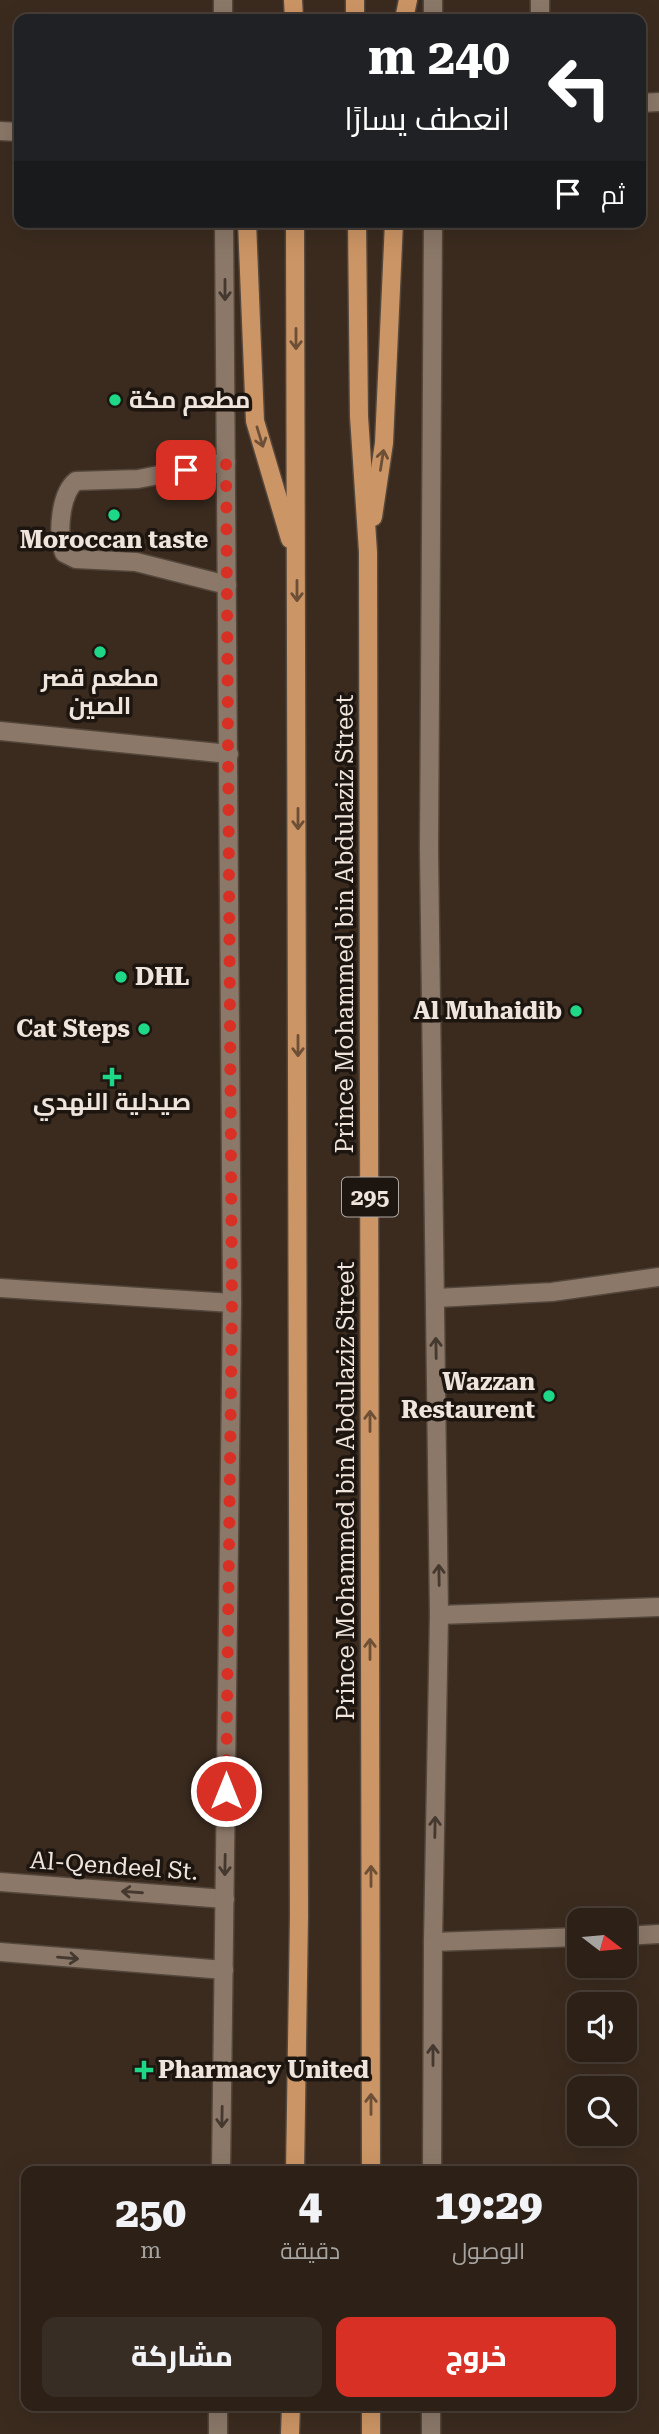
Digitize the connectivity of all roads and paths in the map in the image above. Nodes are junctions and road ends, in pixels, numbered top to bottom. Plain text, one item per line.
1 (225, 228) edge
2 (247, 228) edge
3 (295, 228) edge
4 (357, 228) edge
5 (394, 228) edge
6 (433, 228) edge
7 (226, 462) junction
8 (368, 552) junction
9 (297, 560) junction
10 (228, 585) junction
11 (0, 731) edge
12 (229, 754) junction
13 (659, 1277) edge
14 (0, 1288) edge
15 (436, 1298) junction
16 (232, 1303) junction
17 (659, 1608) edge
18 (439, 1615) junction
19 (0, 1882) edge
20 (225, 1899) junction
21 (659, 1934) edge
22 (637, 1935) edge
23 (567, 1937) edge
24 (433, 1942) junction
25 (0, 1952) edge
26 (225, 1970) junction
27 (222, 2166) edge
28 (295, 2166) edge
29 (371, 2166) edge
30 (432, 2166) edge
31 (218, 2411) edge
32 (291, 2411) edge
33 (371, 2411) edge
34 (431, 2411) edge
35 (218, 2434) edge
36 (290, 2434) edge
37 (371, 2434) edge
38 (430, 2434) edge

1 -> 7 main road
2 -> 9 main road
3 -> 9 main road, Prince Mohammed bin Abdulaziz Street
4 - 8 main road, Prince Mohammed bin Abdulaziz Street / 295
8 -> 5 main road
6 - 15 main road
7 - 10 main road
7 - 10 main road
29 -> 8 main road, Prince Mohammed bin Abdulaziz Street / 295
9 -> 28 main road, Prince Mohammed bin Abdulaziz Street
10 - 12 main road
11 - 12 main road
12 - 16 main road
13 - 15 main road
14 - 16 main road
18 -> 15 main road
16 -> 20 main road
17 - 18 main road
24 -> 18 main road
20 -> 19 main road, Al-Qendeel St.
20 - 26 main road
21 - 22 main road
23 - 24 main road
30 -> 24 main road
25 -> 26 main road
26 -> 27 main road
31 - 35 main road
32 - 36 main road
33 - 37 main road
34 - 38 main road

